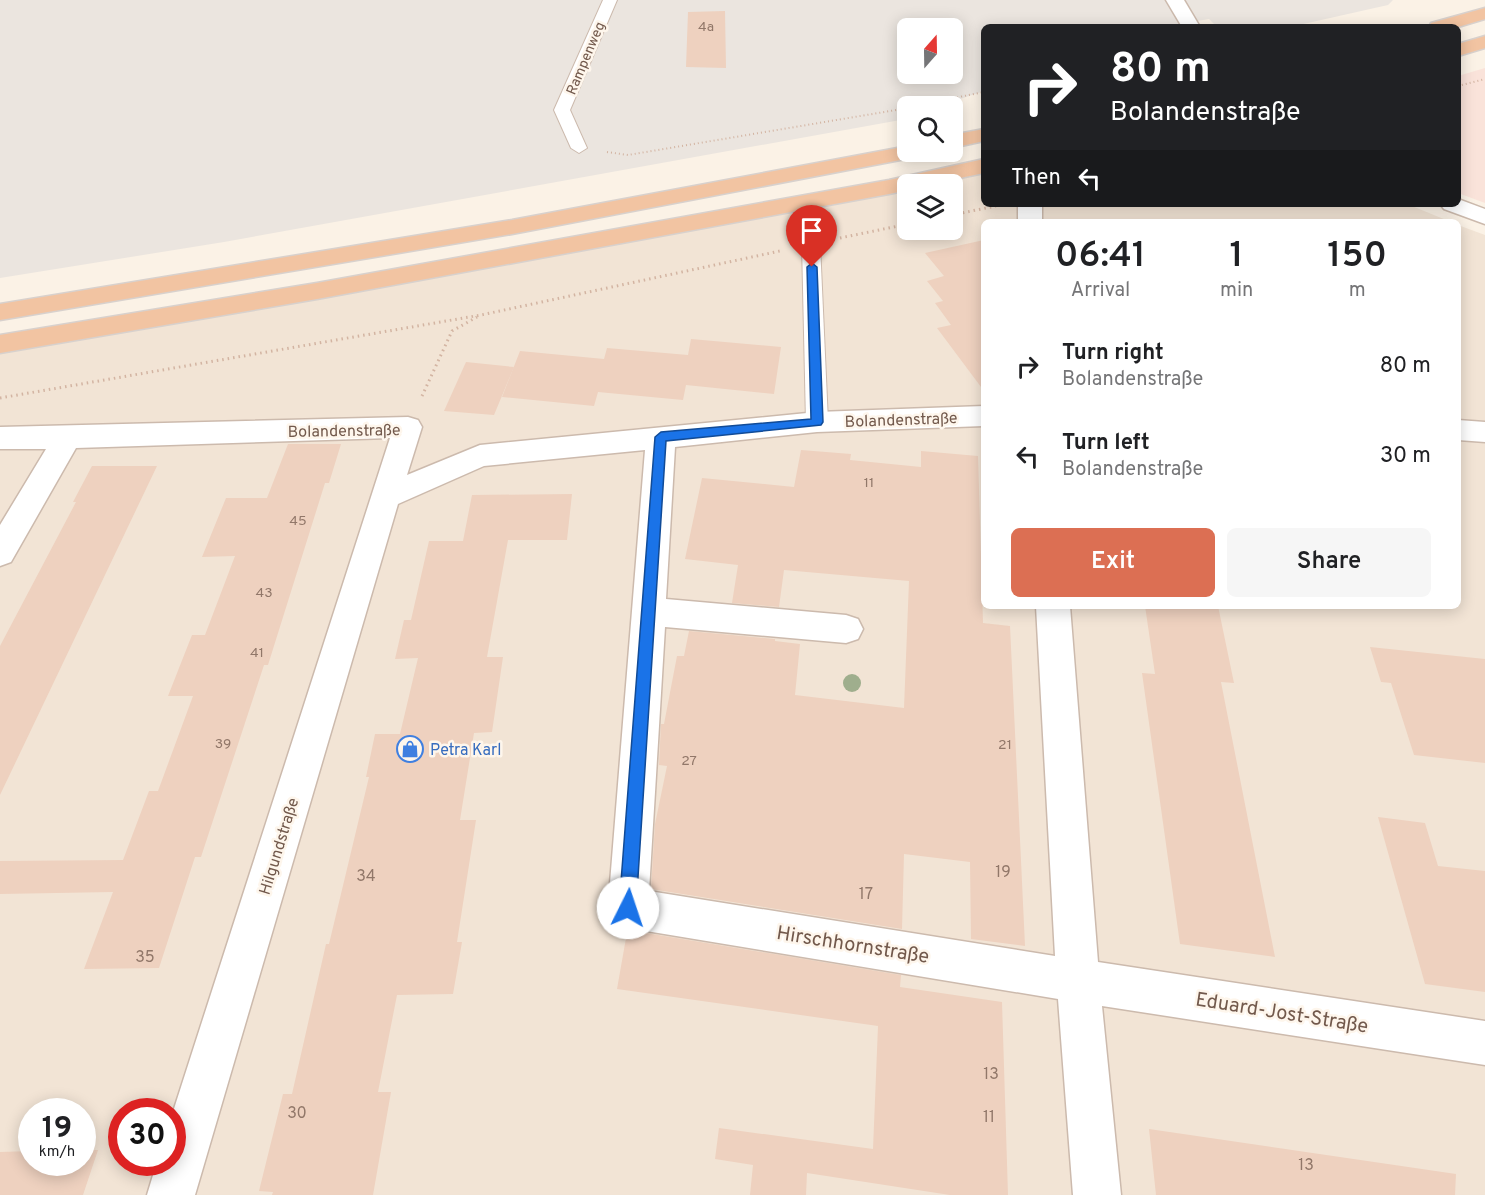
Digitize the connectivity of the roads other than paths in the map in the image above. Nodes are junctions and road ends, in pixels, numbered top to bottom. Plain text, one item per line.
1 (610, 0) edge
2 (1175, 0) edge
3 (1485, 14) edge
4 (1188, 24) edge
5 (1449, 24) edge
6 (1485, 42) edge
7 (1461, 49) edge
8 (981, 136) edge
9 (963, 140) edge
10 (579, 148) road end
11 (897, 154) edge
12 (981, 167) edge
13 (1460, 207) edge
14 (1485, 217) edge
15 (811, 244) road end
16 (0, 312) edge
17 (0, 344) edge
18 (981, 416) edge
19 (817, 422) junction
20 (1461, 430) edge
21 (1485, 432) edge
22 (661, 437) junction
23 (0, 438) edge
24 (67, 438) junction
25 (385, 497) junction
26 (0, 553) edge
27 (1053, 609) edge
28 (649, 612) junction
29 (846, 629) dead end
30 (1078, 981) junction
31 (1485, 1042) edge
32 (171, 1195) edge
33 (1097, 1195) edge

1 - 10 lane, Rampenweg
2 - 4 street
3 - 5 highway
6 - 7 highway
8 - 9 highway
11 - 16 highway
12 - 17 highway
13 - 14 street
15 - 19 lane
18 - 19 street, Bolandenstraße
19 - 22 street, Bolandenstraße
20 - 21 street
22 - 25 street, Bolandenstraße
22 - 28 street
23 - 24 street, Bolandenstraße
24 - 25 street, Bolandenstraße
24 - 26 street
25 - 32 street, Hilgundstraße
27 - 30 street
28 - 29 street
28 - 30 street, Hirschhornstraße
30 - 31 street, Eduard-Jost-Straße
30 - 33 street

